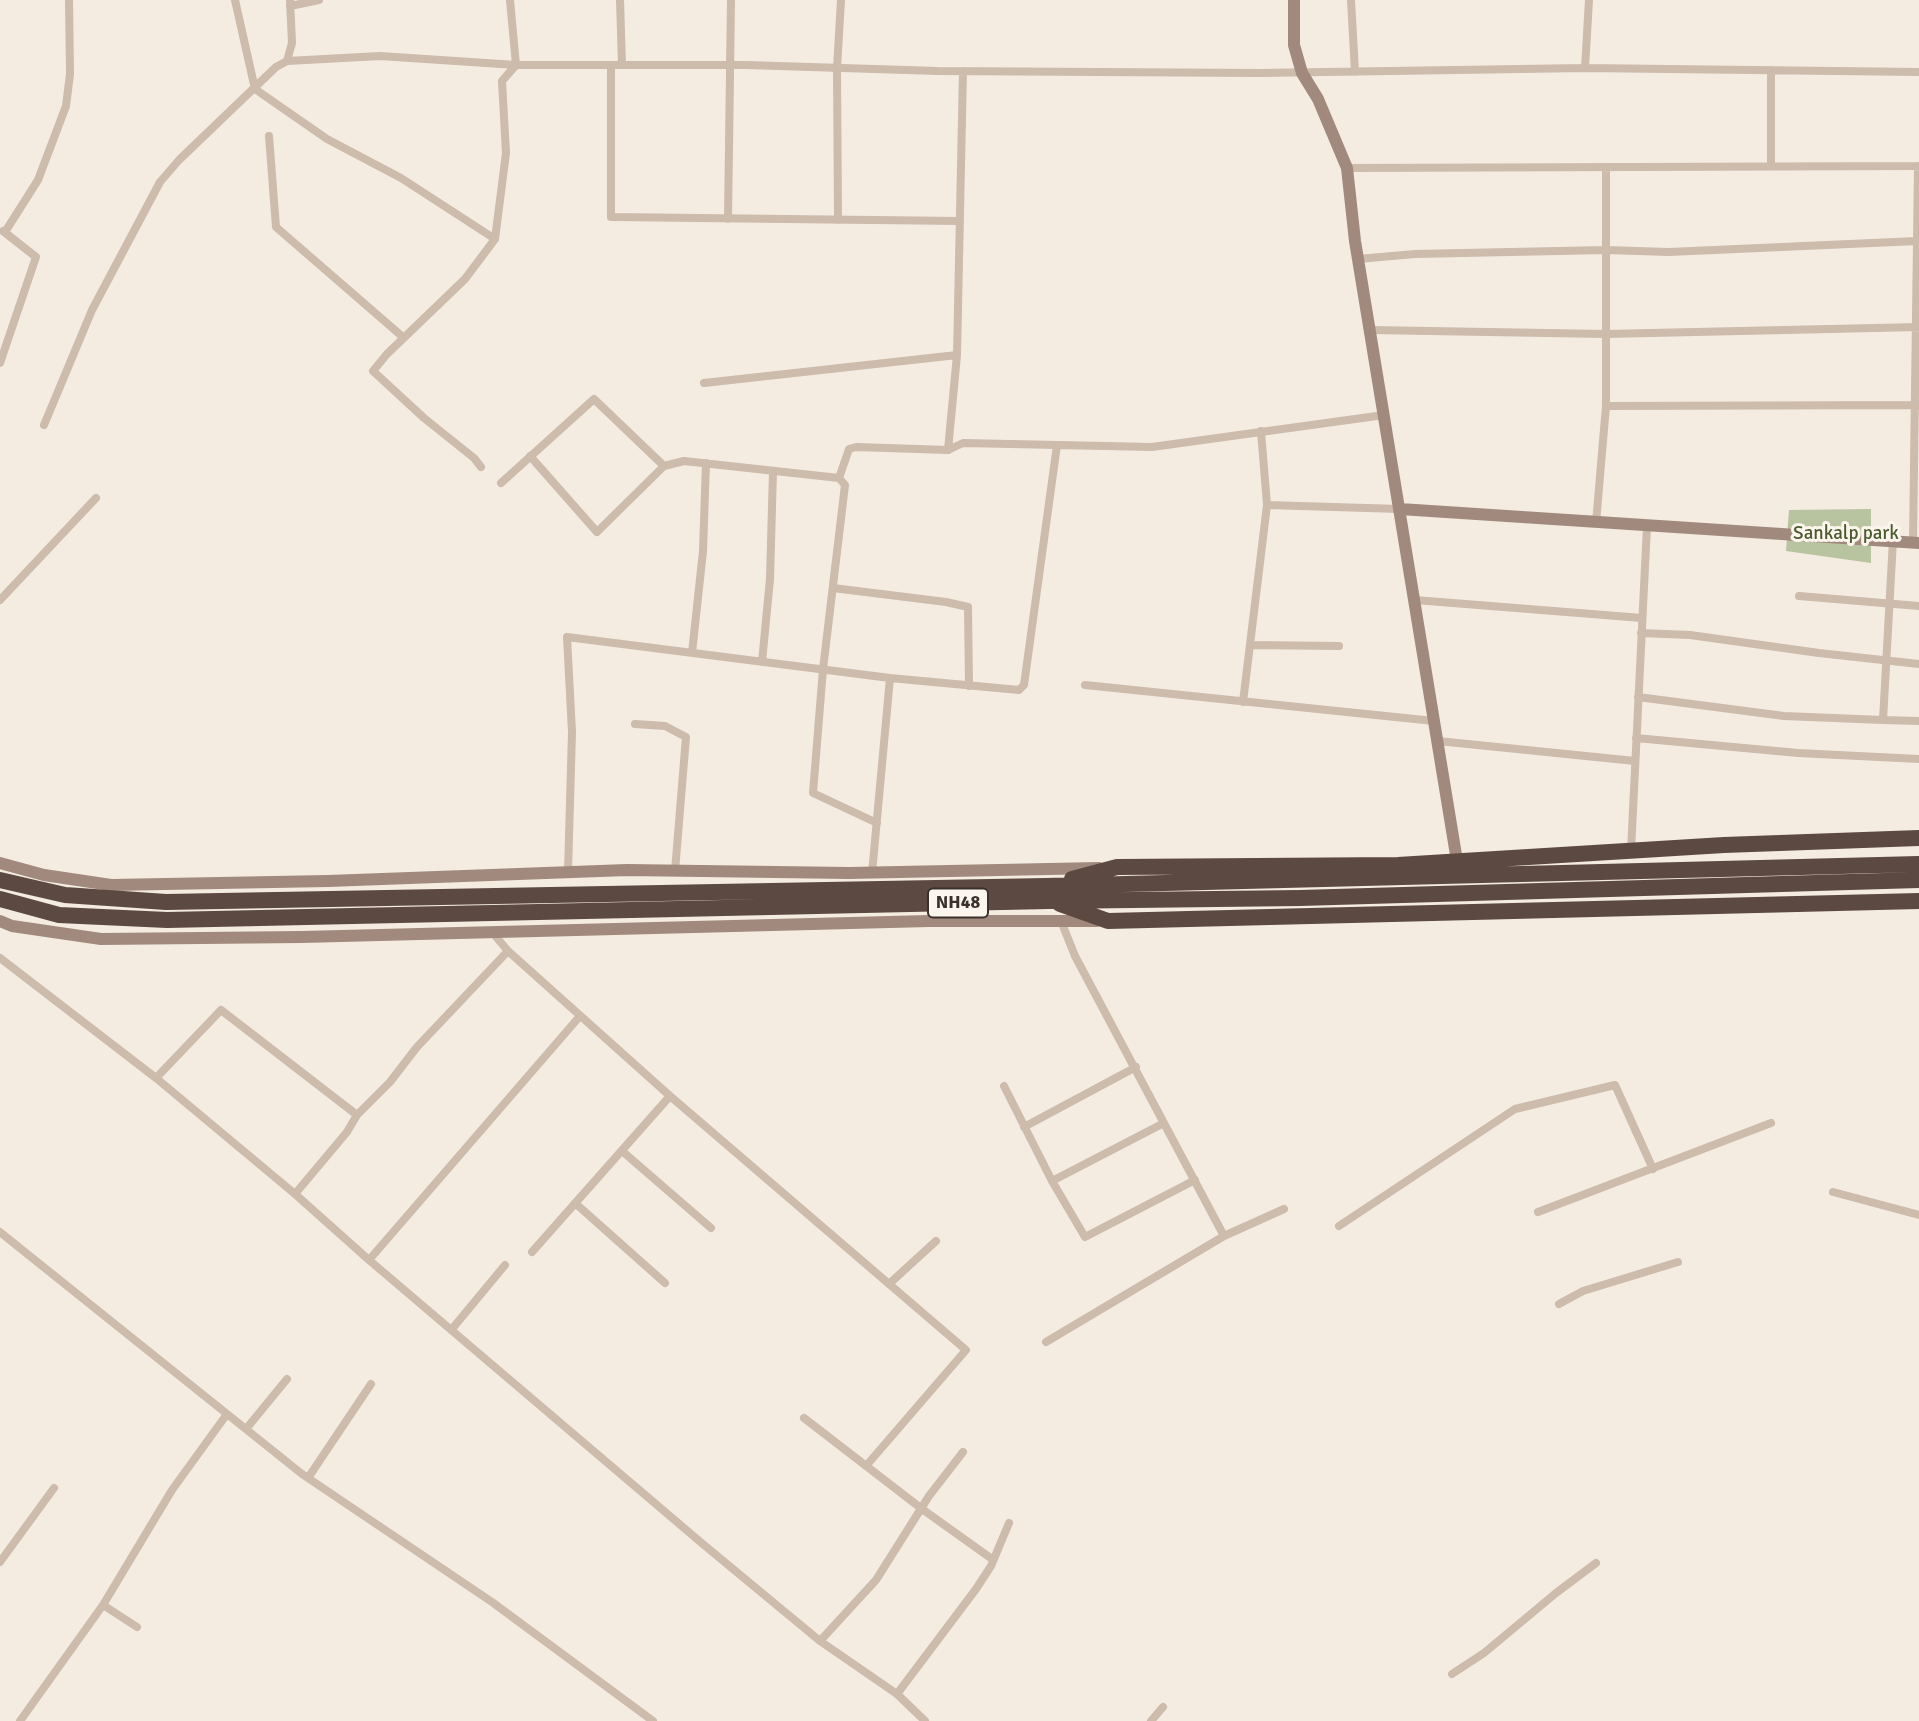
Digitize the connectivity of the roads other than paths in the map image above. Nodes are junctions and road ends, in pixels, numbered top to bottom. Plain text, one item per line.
1 (69, 0) edge
2 (235, 0) edge
3 (319, 0) edge
4 (510, 0) edge
5 (620, 0) edge
6 (731, 0) edge
7 (841, 0) edge
8 (1294, 0) edge
9 (1352, 0) edge
10 (1589, 0) edge
11 (290, 3) edge
12 (287, 61) junction
13 (516, 65) junction
14 (611, 65) junction
15 (622, 65) junction
16 (732, 65) junction
17 (837, 68) junction
18 (1585, 68) junction
19 (1771, 70) junction
20 (962, 71) junction
21 (1355, 72) junction
22 (1919, 72) edge
23 (1302, 73) junction
24 (255, 89) junction
25 (269, 136) dead end
26 (1771, 166) junction
27 (1918, 166) edge
28 (1606, 167) junction
29 (1346, 168) junction
30 (728, 219) junction
31 (838, 220) junction
32 (960, 221) junction
33 (2, 231) edge
34 (495, 239) junction
35 (1917, 241) junction
36 (1606, 250) junction
37 (1358, 259) junction
38 (1918, 327) edge
39 (1370, 330) junction
40 (1606, 334) junction
41 (404, 338) junction
42 (957, 355) junction
43 (0, 363) edge
44 (704, 383) dead end
45 (1606, 405) junction
46 (1917, 405) edge
47 (1384, 415) junction
48 (44, 425) dead end
49 (1261, 431) junction
50 (1057, 445) junction
51 (948, 450) junction
52 (530, 456) junction
53 (706, 463) junction
54 (664, 466) junction
55 (481, 467) dead end
56 (773, 471) junction
57 (839, 478) junction
58 (501, 483) dead end
59 (96, 498) dead end
60 (1266, 505) junction
61 (1400, 509) junction
62 (1595, 523) junction
63 (1647, 526) junction
64 (1893, 540) junction
65 (1916, 543) edge
66 (833, 588) junction
67 (1799, 596) dead end
68 (0, 600) edge
69 (1415, 600) junction
70 (1889, 603) junction
71 (1919, 606) edge
72 (1642, 618) junction
73 (1641, 633) junction
74 (1250, 645) junction
75 (1339, 646) dead end
76 (692, 653) junction
77 (1886, 660) junction
78 (762, 662) junction
79 (1919, 663) edge
80 (823, 669) junction
81 (890, 678) junction
82 (969, 685) junction
83 (1085, 685) dead end
84 (1638, 697) junction
85 (1243, 702) junction
86 (1883, 720) junction
87 (1434, 721) junction
88 (1919, 721) edge
89 (635, 724) dead end
90 (1636, 738) junction
91 (1438, 741) junction
92 (1919, 759) edge
93 (1635, 761) junction
94 (877, 823) junction
95 (1919, 838) edge
96 (1731, 844) junction
97 (1630, 850) junction
98 (1457, 861) junction
99 (0, 863) edge
100 (1919, 864) edge
101 (1117, 867) junction
102 (1728, 869) junction
103 (675, 871) junction
104 (697, 871) junction
105 (568, 872) junction
106 (872, 873) junction
107 (0, 880) edge
108 (1919, 880) edge
109 (697, 892) junction
110 (1047, 893) junction
111 (0, 899) edge
112 (1919, 901) edge
113 (1060, 920) junction
114 (0, 921) edge
115 (1108, 921) junction
116 (492, 932) junction
117 (508, 951) junction
118 (0, 958) edge
119 (580, 1016) junction
120 (1136, 1067) junction
121 (156, 1077) junction
122 (1004, 1086) dead end
123 (670, 1096) junction
124 (357, 1115) junction
125 (1164, 1123) junction
126 (1771, 1123) dead end
127 (1024, 1127) junction
128 (622, 1151) junction
129 (1653, 1169) junction
130 (1195, 1180) junction
131 (1052, 1181) junction
132 (1833, 1192) dead end
133 (295, 1194) junction
134 (575, 1203) junction
135 (1284, 1209) dead end
136 (1538, 1212) dead end
137 (1919, 1215) edge
138 (1339, 1226) dead end
139 (712, 1228) dead end
140 (0, 1231) edge
141 (1224, 1236) junction
142 (936, 1241) dead end
143 (532, 1252) dead end
144 (369, 1260) junction
145 (1678, 1262) dead end
146 (505, 1265) dead end
147 (665, 1283) dead end
148 (889, 1284) junction
149 (1559, 1304) dead end
150 (452, 1329) junction
151 (1046, 1342) dead end
152 (287, 1379) dead end
153 (371, 1384) dead end
154 (227, 1414) junction
155 (804, 1418) dead end
156 (246, 1429) junction
157 (963, 1452) dead end
158 (866, 1466) junction
159 (308, 1478) junction
160 (54, 1488) dead end
161 (922, 1509) junction
162 (1009, 1523) dead end
163 (992, 1559) junction
164 (0, 1562) edge
165 (1596, 1563) dead end
166 (103, 1605) junction
167 (137, 1627) dead end
168 (820, 1641) junction
169 (1452, 1674) dead end
170 (897, 1694) junction
171 (1163, 1707) dead end
172 (20, 1721) edge
173 (653, 1721) edge
174 (925, 1721) edge
175 (1151, 1721) edge

1 - 33 street
2 - 24 street
3 - 11 street
4 - 13 street
5 - 15 street
6 - 16 street
7 - 17 street
8 - 23 street
9 - 21 street
10 - 18 street
11 - 12 street
12 - 13 street
12 - 24 street
13 - 14 street
13 - 34 street
14 - 15 street
14 - 30 street
15 - 16 street
16 - 17 street
16 - 30 street
17 - 20 street
17 - 31 street
18 - 19 street
18 - 21 street
19 - 22 street
19 - 26 street
20 - 23 street
20 - 32 street
21 - 23 street
23 - 29 street
24 - 34 street
24 - 48 street
25 - 41 street
26 - 27 street
26 - 28 street
27 - 35 street
28 - 29 street
28 - 36 street
29 - 37 street
30 - 31 street
31 - 32 street
32 - 42 street
33 - 43 street
34 - 41 street
35 - 36 street
35 - 38 street
36 - 37 street
36 - 40 street
37 - 39 street
38 - 40 street
38 - 46 street
39 - 40 street
39 - 47 street
40 - 45 street
41 - 55 street
42 - 44 street
42 - 51 street
45 - 46 street
45 - 62 street
46 - 65 street
47 - 49 street
47 - 61 street
49 - 50 street
49 - 60 street
50 - 51 street
50 - 82 street
51 - 57 street
52 - 54 street
52 - 54 street
52 - 58 street
53 - 54 street
53 - 56 street
53 - 76 street
56 - 57 street
56 - 78 street
57 - 66 street
59 - 68 street
60 - 61 street
60 - 74 street
61 - 62 street
61 - 69 street
62 - 63 street
63 - 64 street
63 - 72 street
64 - 65 street
64 - 70 street
66 - 80 street
66 - 82 street
67 - 70 street
69 - 72 street
69 - 87 street
70 - 71 street
70 - 77 street
72 - 73 street
73 - 77 street
73 - 84 street
74 - 75 street
74 - 85 street
76 - 78 street
76 - 105 street
77 - 79 street
77 - 86 street
78 - 80 street
80 - 81 street
80 - 94 street
81 - 82 street
81 - 94 street
83 - 85 street
84 - 86 street
84 - 90 street
85 - 87 street
86 - 88 street
87 - 91 street
89 - 103 street
90 - 92 street
90 - 93 street
91 - 93 street
91 - 98 street
93 - 97 street
94 - 106 street
95 - 96 highway
96 - 97 highway
96 - 102 highway
97 - 98 highway
98 - 101 highway
99 - 105 street
100 - 102 highway, NH48
101 - 106 street
101 - 110 highway
102 - 110 highway, NH48
103 - 104 street
103 - 105 street
104 - 106 street
104 - 109 street
107 - 109 highway, NH48
108 - 110 highway, NH48
109 - 110 highway, NH48
110 - 111 highway, NH48
110 - 115 highway
112 - 115 highway
113 - 115 street
113 - 116 street
113 - 120 street
114 - 116 street
116 - 117 street
117 - 119 street
117 - 124 street
118 - 121 street
119 - 123 street
119 - 144 street
120 - 125 street
120 - 127 street
121 - 124 street
121 - 133 street
122 - 127 street
123 - 128 street
123 - 148 street
124 - 133 street
125 - 130 street
125 - 131 street
126 - 129 street
127 - 131 street
128 - 134 street
128 - 139 street
129 - 136 street
129 - 138 street
130 - 131 street
130 - 141 street
132 - 137 street
133 - 144 street
134 - 143 street
134 - 147 street
135 - 141 street
140 - 154 street
141 - 151 street
142 - 148 street
144 - 150 street
145 - 149 street
146 - 150 street
148 - 158 street
150 - 168 street
152 - 156 street
153 - 159 street
154 - 156 street
154 - 166 street
155 - 158 street
156 - 159 street
157 - 161 street
158 - 161 street
159 - 173 street
160 - 164 street
161 - 163 street
161 - 168 street
162 - 163 street
163 - 170 street
165 - 169 street
166 - 167 street
166 - 172 street
168 - 170 street
170 - 174 street
171 - 175 street

